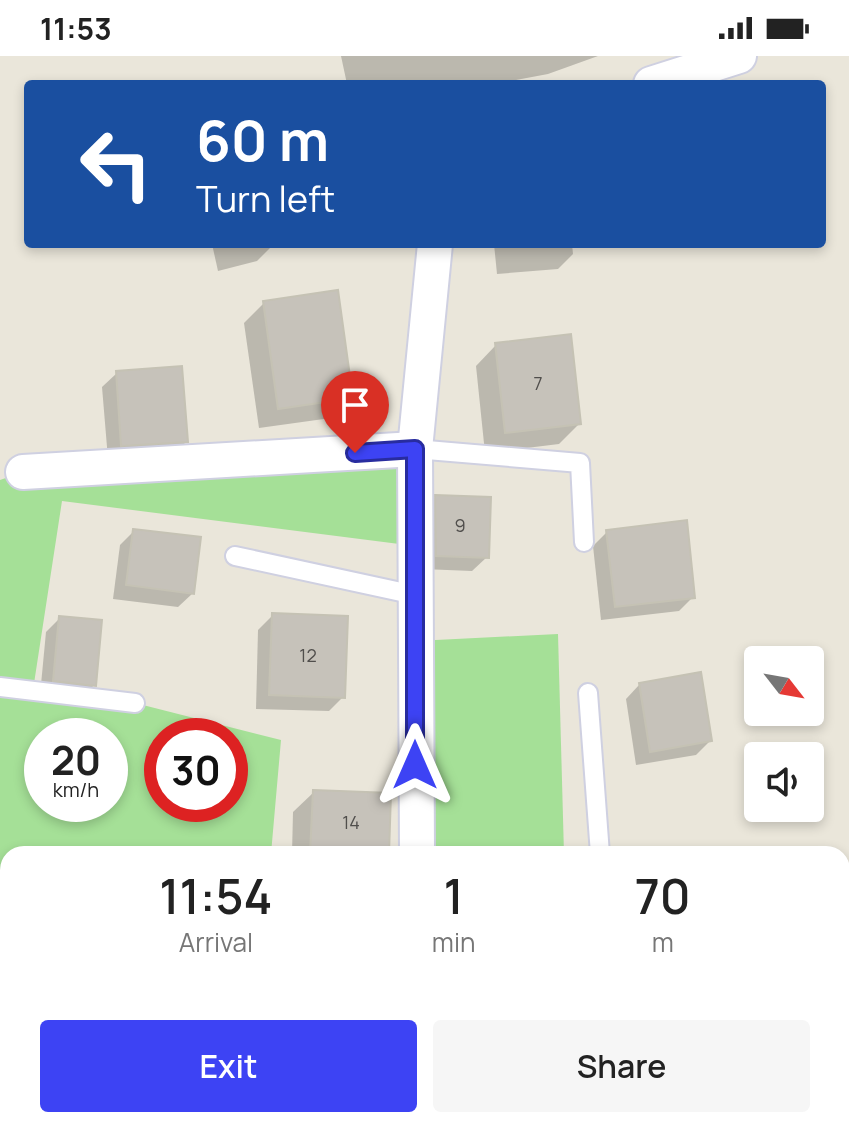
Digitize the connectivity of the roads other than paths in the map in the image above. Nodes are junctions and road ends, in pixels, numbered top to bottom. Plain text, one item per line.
1 (720, 58) edge
2 (662, 80) edge
3 (435, 248) edge
4 (415, 449) junction
5 (23, 472) dead end
6 (584, 542) dead end
7 (235, 556) dead end
8 (415, 595) junction
9 (0, 687) edge
10 (588, 693) dead end
11 (135, 703) dead end
12 (417, 846) edge
13 (599, 846) edge

1 - 2 street
3 - 4 street
4 - 5 street
4 - 6 lane
4 - 8 street
7 - 8 lane
8 - 12 street
9 - 11 lane
10 - 13 lane

